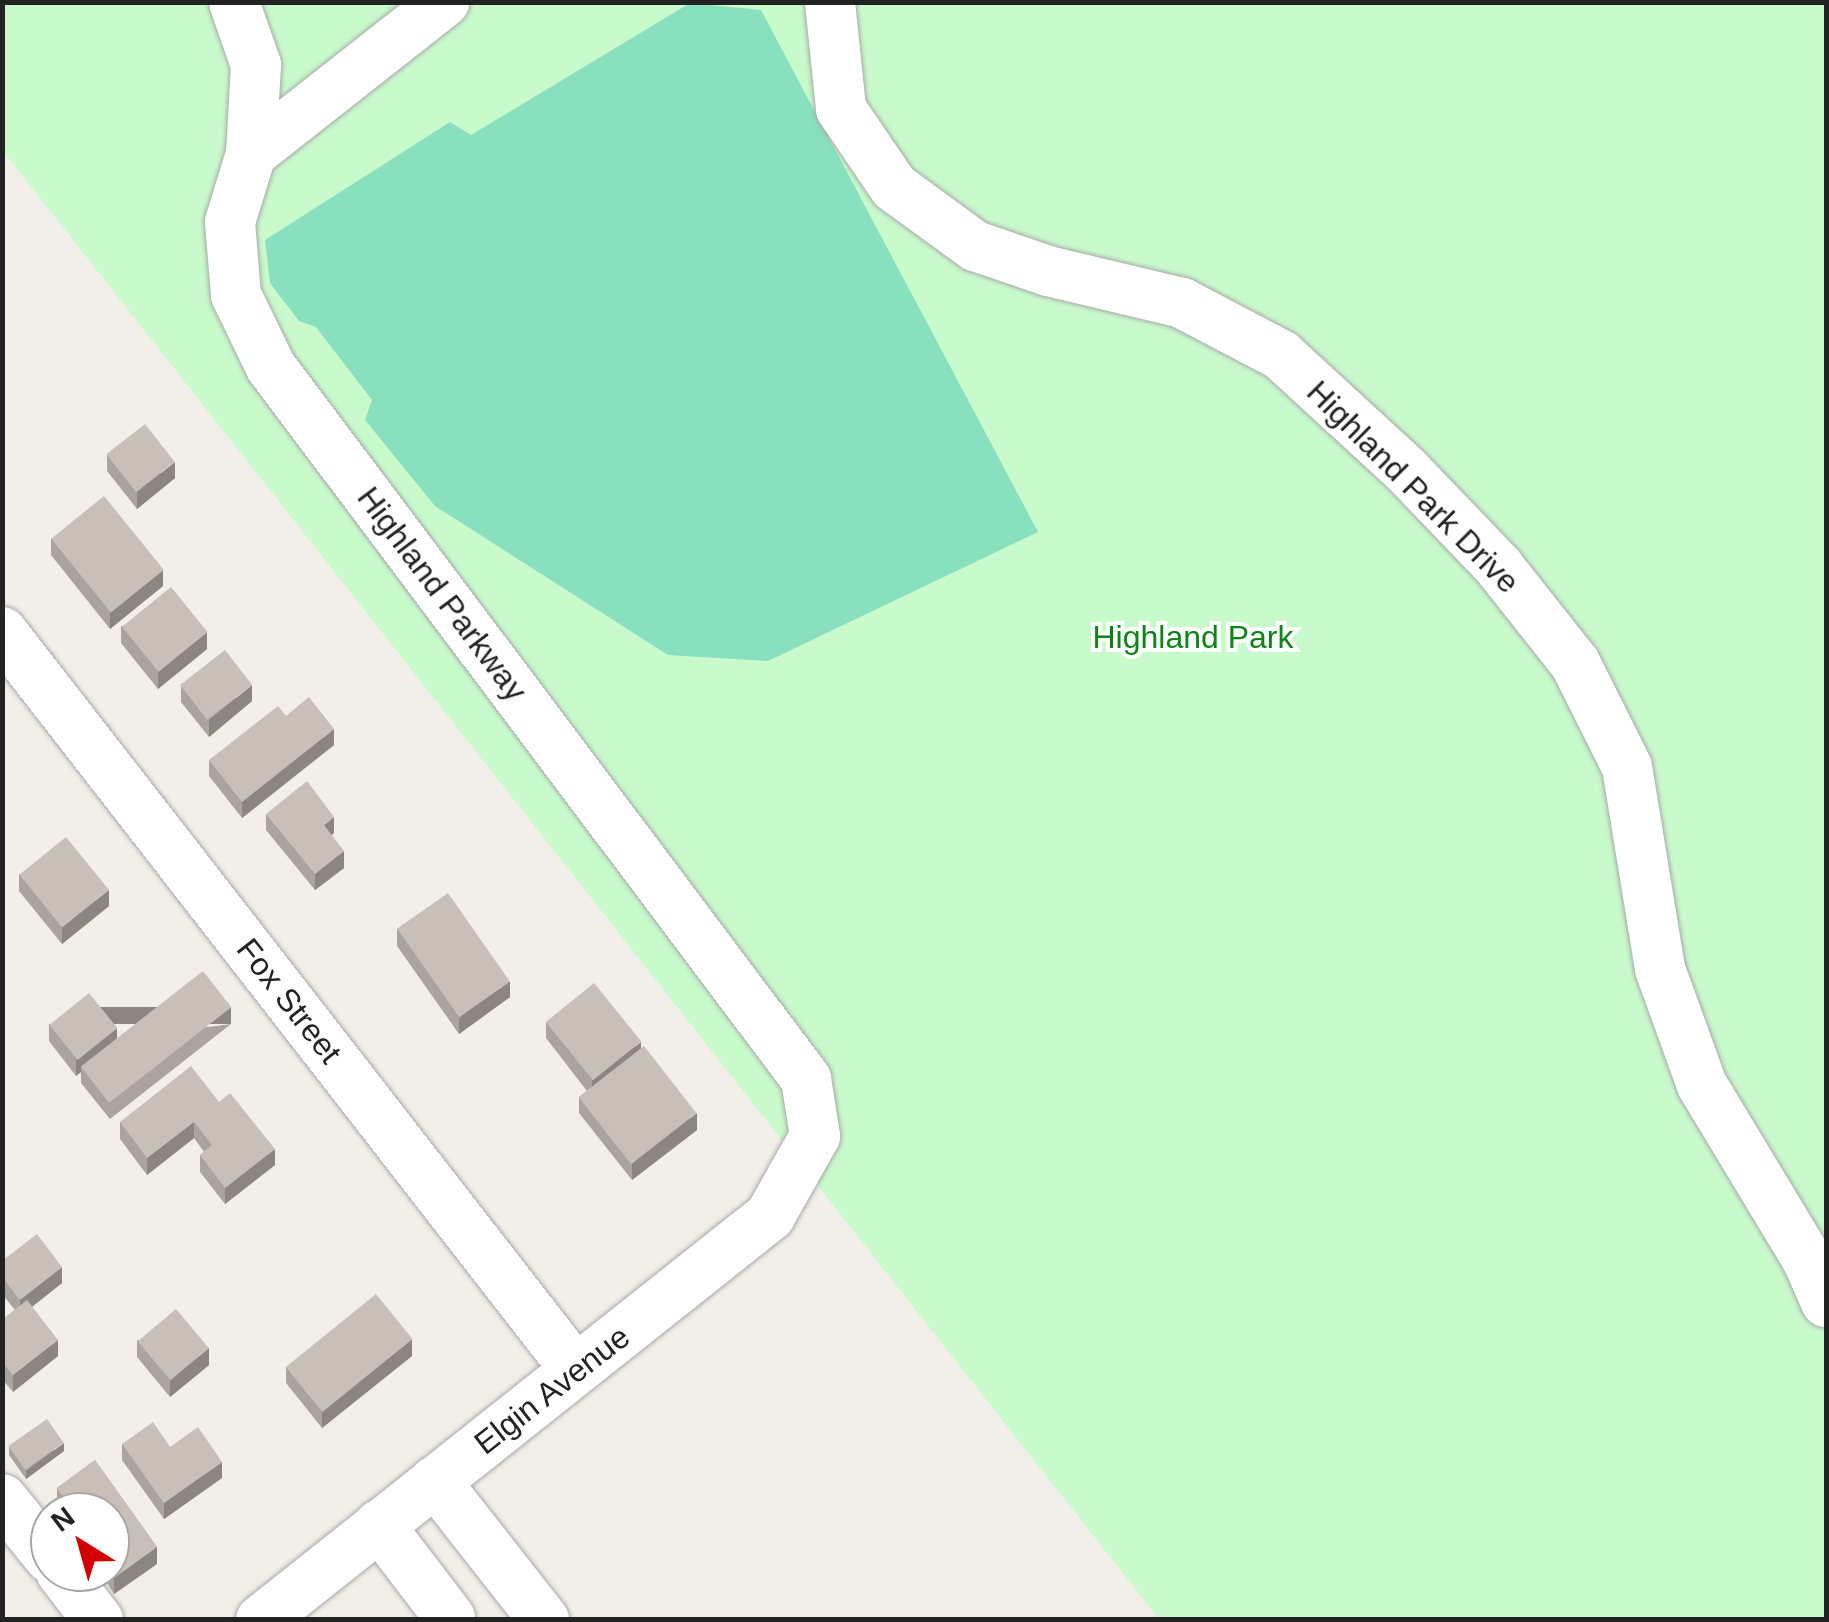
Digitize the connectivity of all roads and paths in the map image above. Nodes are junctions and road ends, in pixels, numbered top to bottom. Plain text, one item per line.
1 (234, 2) edge
2 (444, 2) edge
3 (830, 2) edge
4 (251, 154) junction
5 (2, 632) edge
6 (815, 1136) joint
7 (1826, 1302) edge
8 (575, 1369) junction
9 (434, 1481) junction
10 (2, 1498) edge
11 (379, 1525) junction
12 (30, 1533) edge
13 (76, 1592) edge
14 (450, 1618) edge
15 (98, 1620) edge
16 (261, 1620) edge
17 (544, 1620) edge

1 - 4 street, Highland Parkway
2 - 4 street
3 - 7 street, Highland Park Drive
4 - 6 street, Highland Parkway
5 - 8 street, Fox Street
6 - 8 street, Elgin Avenue
8 - 9 street, Elgin Avenue
9 - 11 street, Elgin Avenue
9 - 17 street
10 - 12 street
11 - 14 street
11 - 16 street, Elgin Avenue
13 - 15 street

